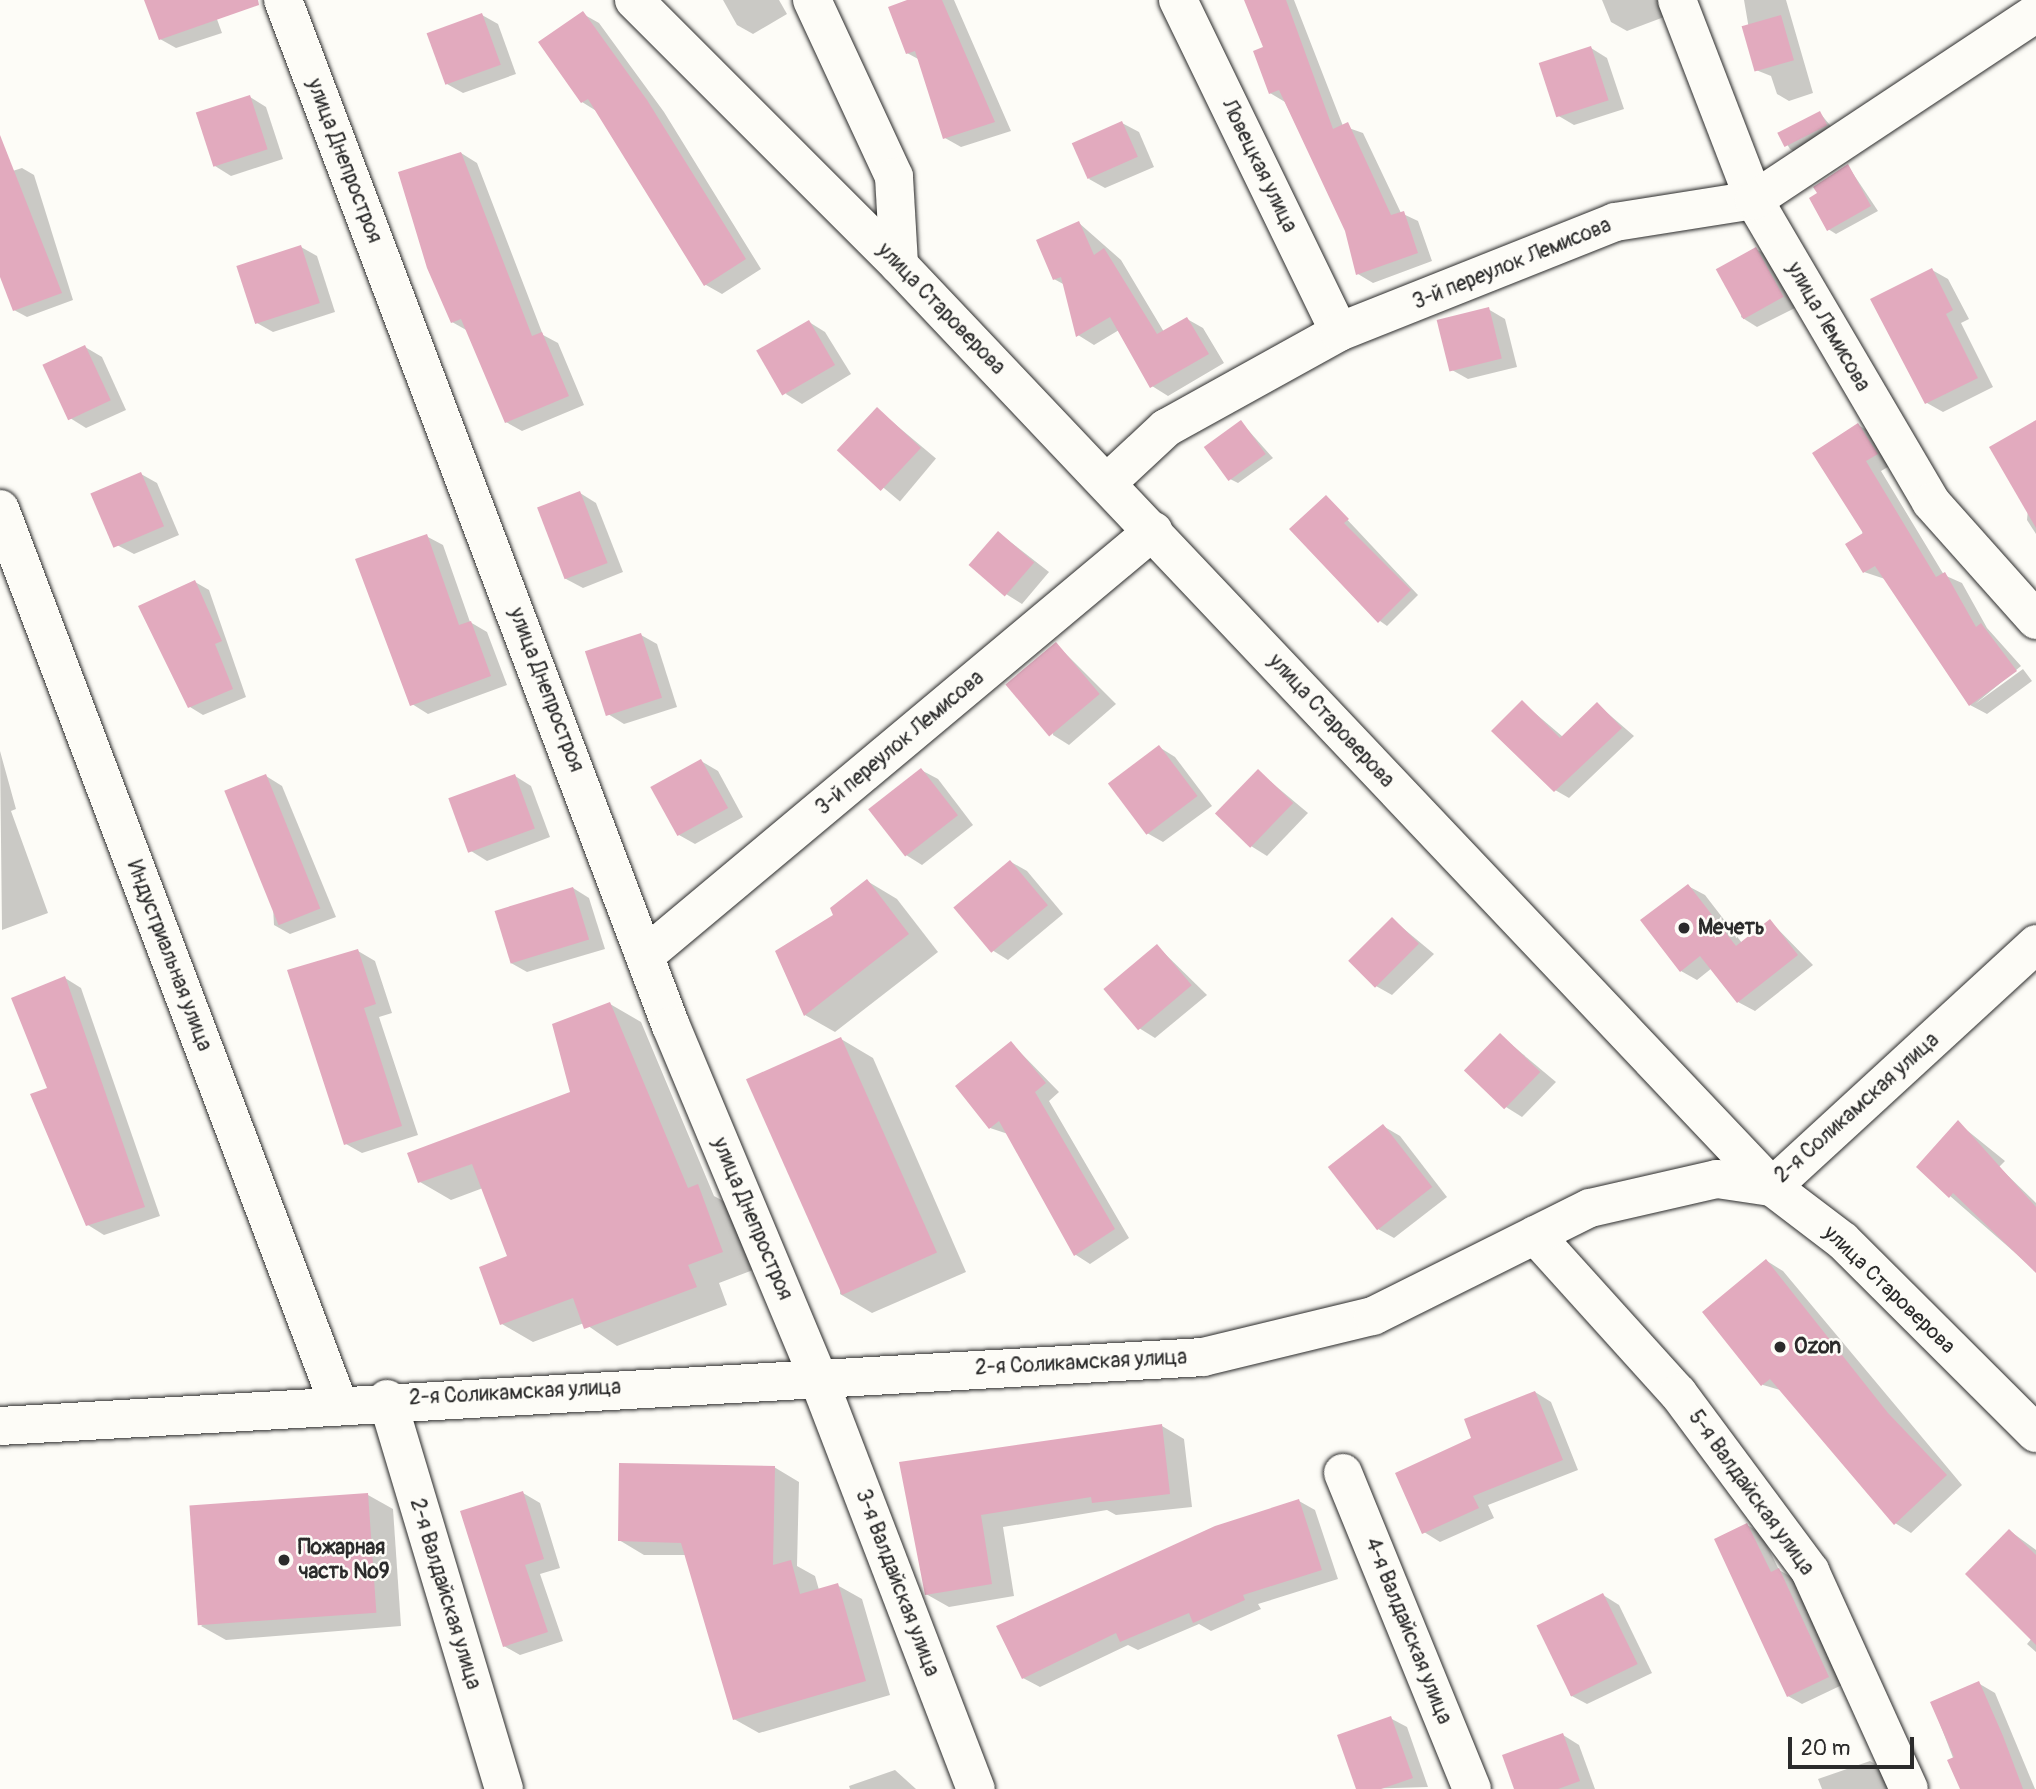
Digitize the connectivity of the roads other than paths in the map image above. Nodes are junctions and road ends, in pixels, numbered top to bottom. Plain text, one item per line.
1 (283, 0) edge
2 (634, 0) edge
3 (813, 0) edge
4 (1178, 0) edge
5 (1677, 0) edge
6 (2036, 13) edge
7 (1754, 201) junction
8 (899, 265) junction
9 (1339, 332) junction
10 (1107, 483) junction
11 (0, 509) edge
12 (1153, 531) junction
13 (2036, 620) edge
14 (2036, 944) edge
15 (647, 954) junction
16 (1772, 1187) junction
17 (1535, 1235) junction
18 (818, 1378) junction
19 (387, 1399) junction
20 (338, 1403) junction
21 (0, 1426) edge
22 (2036, 1433) edge
23 (1343, 1473) dead end
24 (504, 1789) edge
25 (976, 1789) edge
26 (1472, 1789) edge
27 (1909, 1789) edge

1 - 15 street, улица Днепростроя
2 - 8 street, улица Староверова
3 - 8 street
4 - 9 street, Ловецкая улица
5 - 7 street, улица Лемисова
6 - 7 street, 3-й переулок Лемисова
7 - 9 street, 3-й переулок Лемисова
7 - 13 street, улица Лемисова
8 - 10 street, улица Староверова
9 - 10 street, 3-й переулок Лемисова
10 - 12 street, улица Староверова
11 - 20 street, Индустриальная улица
12 - 15 street, 3-й переулок Лемисова
12 - 16 street, улица Староверова
14 - 16 street, 2-я Соликамская улица
15 - 18 street, улица Днепростроя
16 - 17 street, 2-я Соликамская улица
16 - 22 street, улица Староверова
17 - 18 street, 2-я Соликамская улица
17 - 27 street, 5-я Валдайская улица
18 - 19 street, 2-я Соликамская улица
18 - 25 street, 3-я Валдайская улица
19 - 20 street, 2-я Соликамская улица
19 - 24 street, 2-я Валдайская улица
20 - 21 street, 2-я Соликамская улица
23 - 26 street, 4-я Валдайская улица

